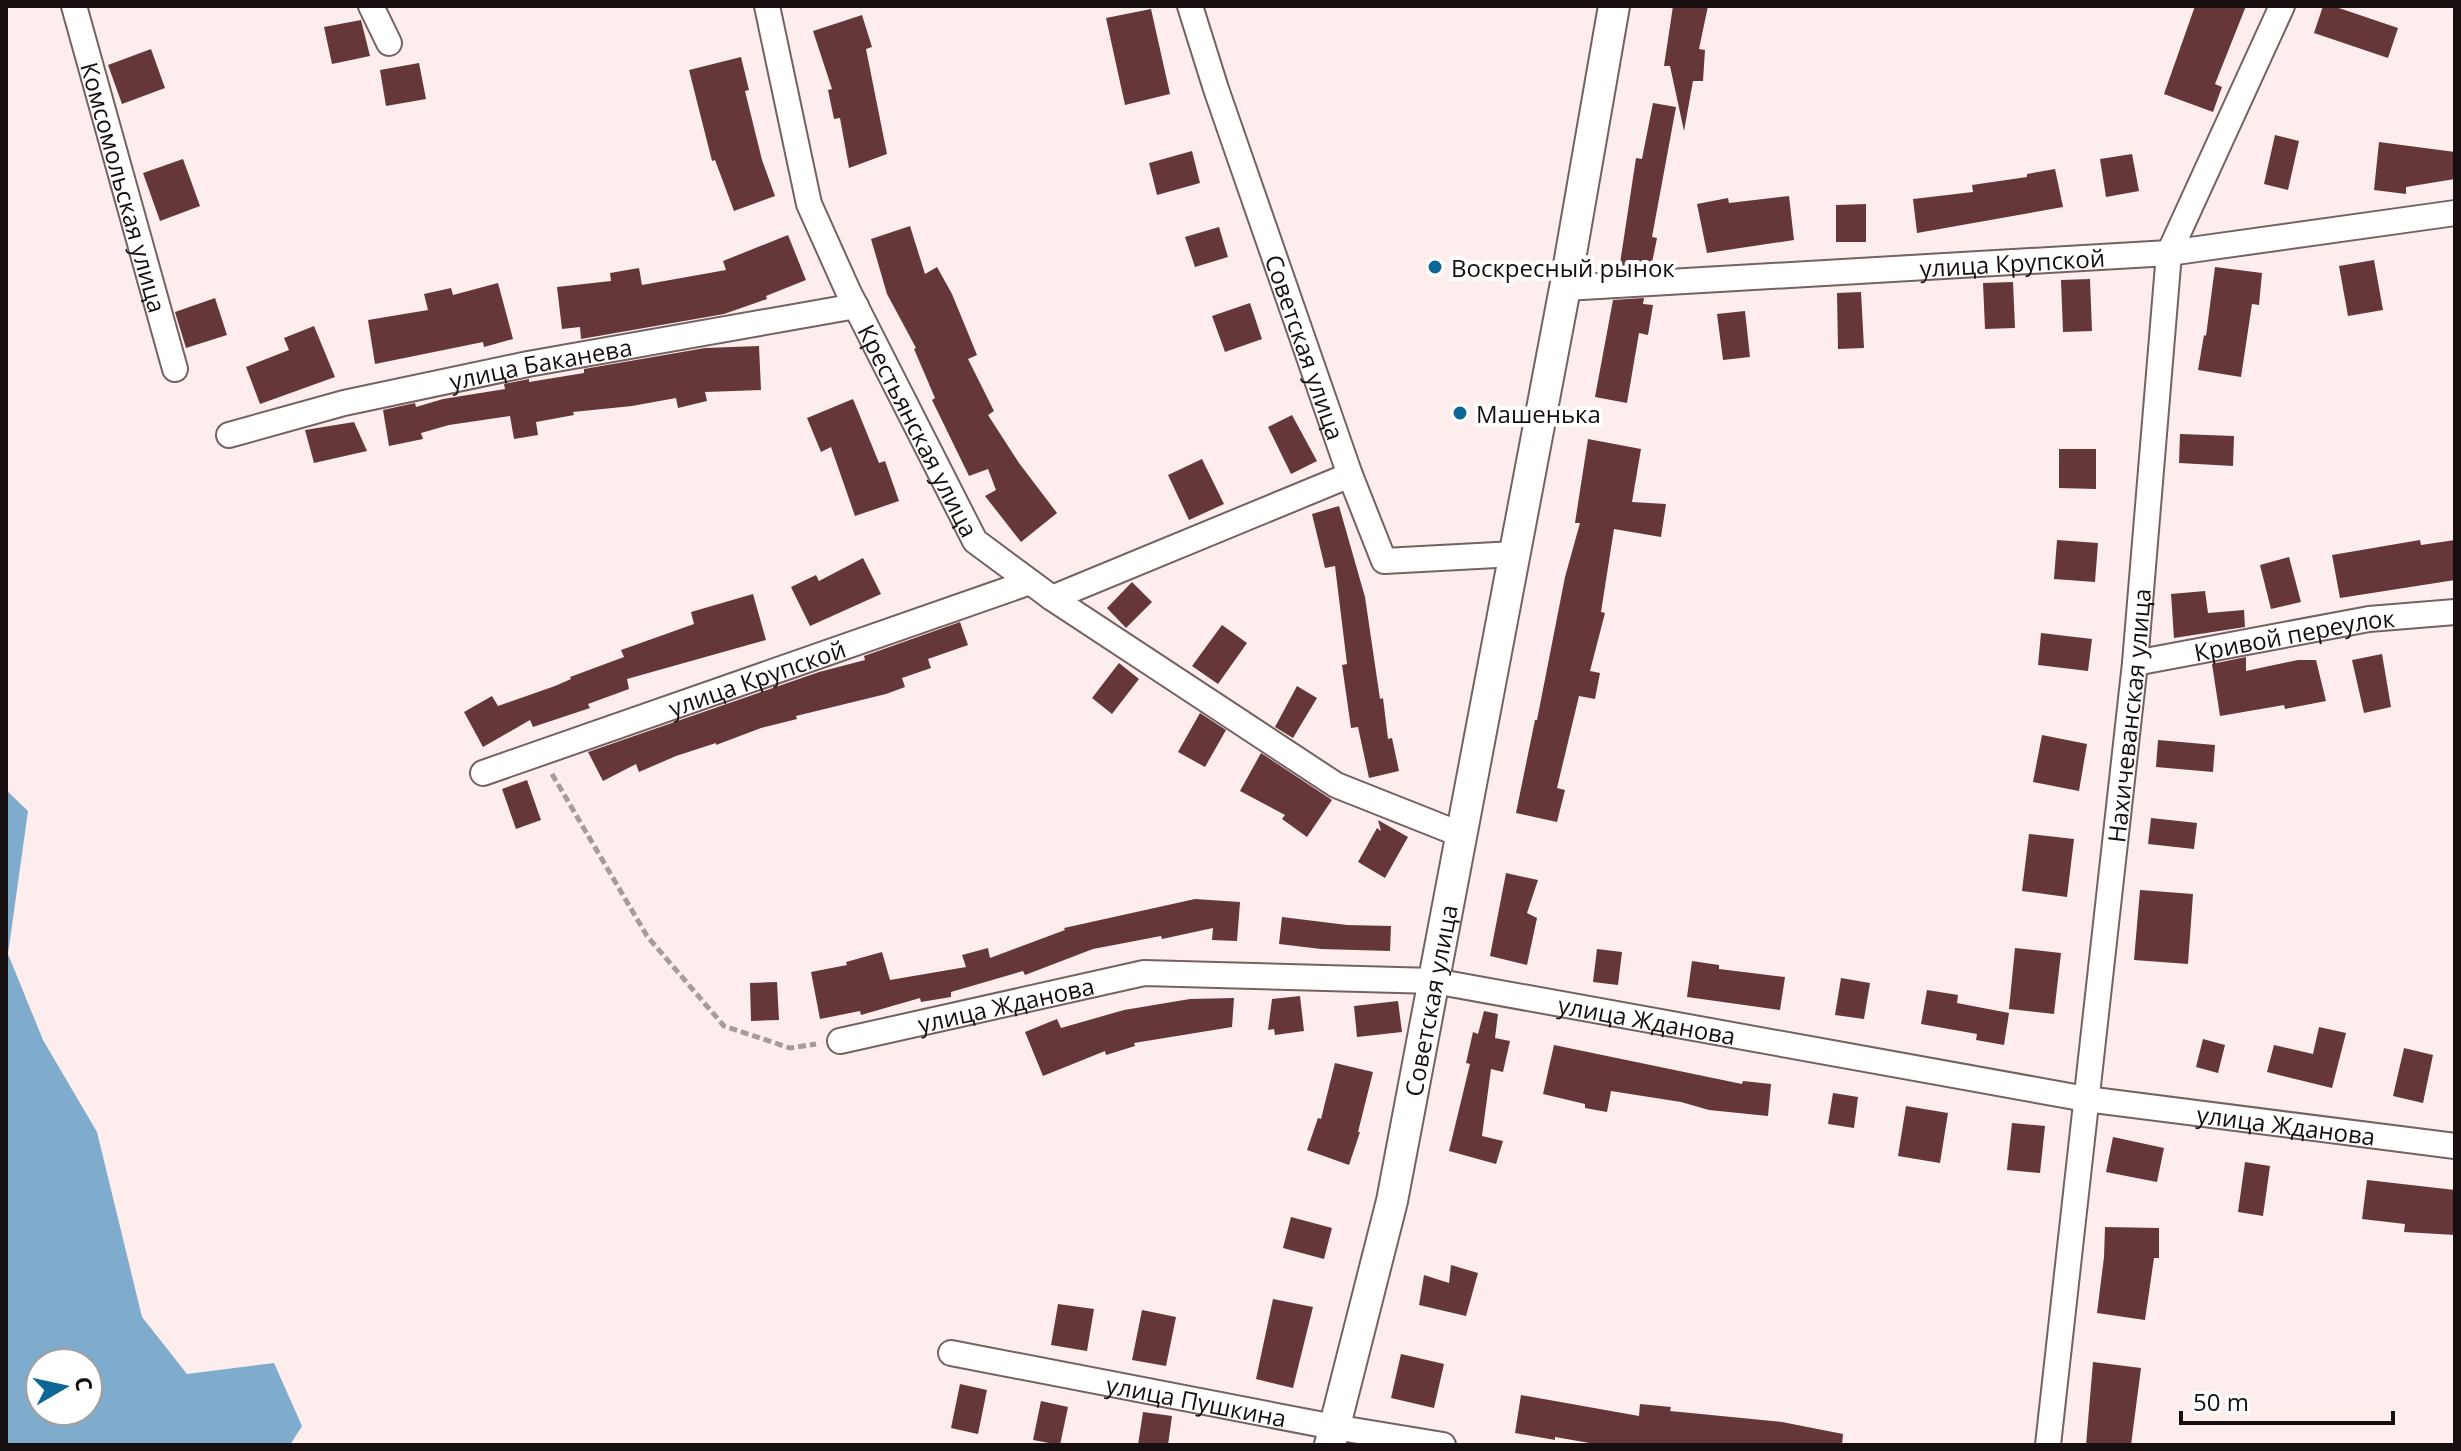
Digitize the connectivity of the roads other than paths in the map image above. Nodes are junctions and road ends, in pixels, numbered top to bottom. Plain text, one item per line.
1 (74, 6) edge
2 (371, 6) edge
3 (767, 6) edge
4 (1190, 6) edge
5 (1614, 6) edge
6 (2282, 6) edge
7 (389, 43) dead end
8 (2455, 213) edge
9 (2169, 253) junction
10 (1565, 288) junction
11 (856, 306) junction
12 (175, 369) dead end
13 (229, 435) dead end
14 (1350, 475) junction
15 (1515, 554) junction
16 (1030, 582) junction
17 (1052, 598) junction
18 (2455, 612) edge
19 (2135, 663) junction
20 (483, 773) dead end
21 (1462, 835) junction
22 (1434, 981) junction
23 (840, 1041) road end
24 (2086, 1099) junction
25 (2455, 1146) edge
26 (951, 1353) dead end
27 (1332, 1436) edge
28 (1443, 1445) edge
29 (2048, 1445) edge

1 - 12 street, Комсомольская улица
2 - 7 street
3 - 11 street, Крестьянская улица
4 - 14 street, Советская улица
5 - 10 street, Советская улица
6 - 9 street, Нахичеванская улица
8 - 9 street, улица Крупской
9 - 10 street, улица Крупской
9 - 19 street, Нахичеванская улица
10 - 15 street, Советская улица
11 - 13 street, улица Баканева
11 - 16 street, Крестьянская улица
14 - 15 street, Советская улица
14 - 17 street
15 - 21 street, Советская улица
16 - 17 street, Крестьянская улица
16 - 20 street, улица Крупской
17 - 21 street, Крестьянская улица
18 - 19 street, Кривой переулок
19 - 24 street, Нахичеванская улица
21 - 22 street, Советская улица
22 - 23 street, улица Жданова
22 - 24 street, улица Жданова
22 - 27 street, Советская улица
24 - 25 street, улица Жданова
24 - 29 street, Нахичеванская улица
26 - 27 street, улица Пушкина
27 - 28 street, улица Пушкина

